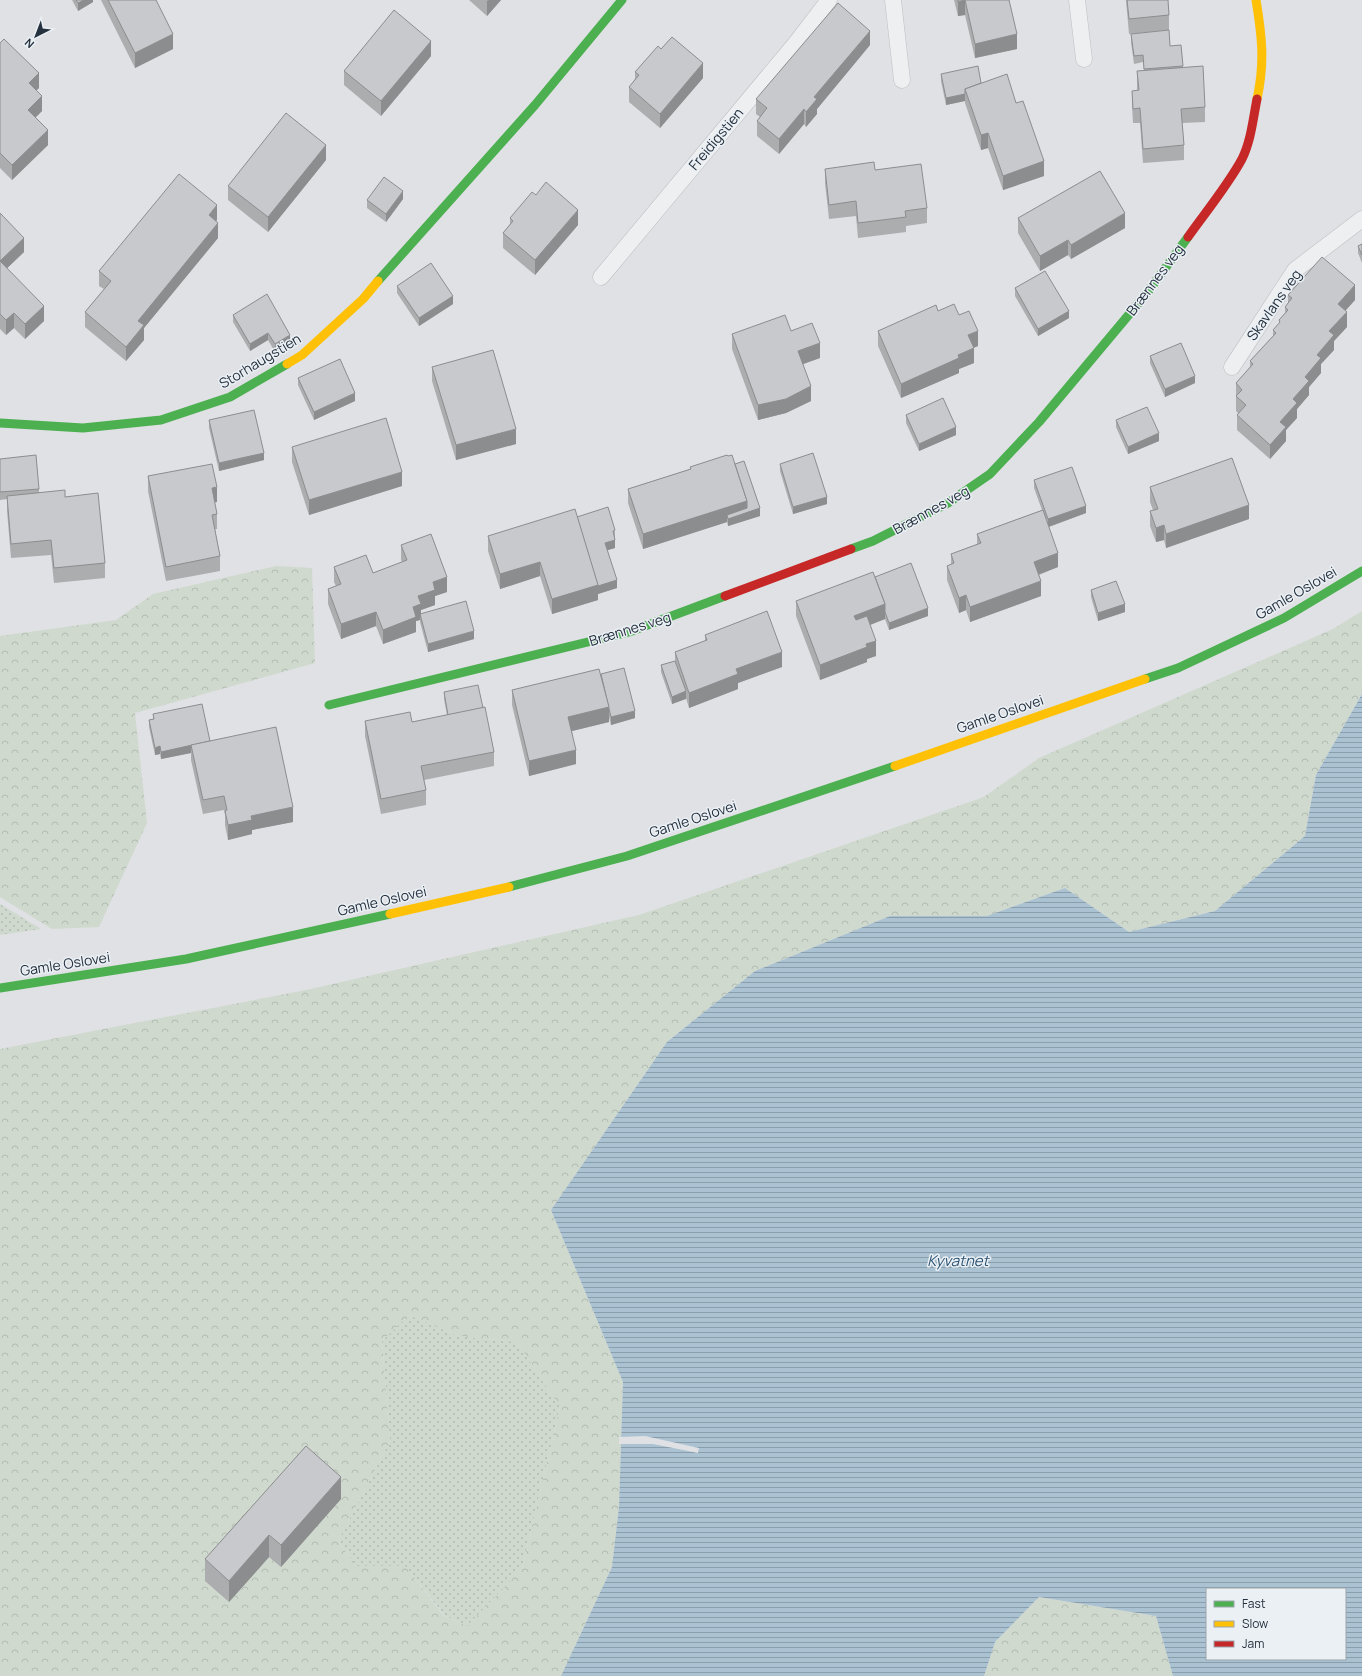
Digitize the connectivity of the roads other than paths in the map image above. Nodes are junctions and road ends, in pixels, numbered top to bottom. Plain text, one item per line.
1 (622, 0) edge
2 (829, 0) edge
3 (893, 0) edge
4 (1077, 0) edge
5 (1256, 0) edge
6 (1084, 59) dead end
7 (902, 80) dead end
8 (1362, 219) edge
9 (601, 277) dead end
10 (1232, 367) dead end
11 (0, 423) edge
12 (1362, 571) edge
13 (329, 706) dead end
14 (0, 988) edge

1 - 11 street, Storhaugstien
2 - 9 lane, Freidigstien
3 - 7 lane
4 - 6 lane
5 - 13 street, Brænnes veg
8 - 10 lane, Skavlans veg
12 - 14 street, Gamle Oslovei

